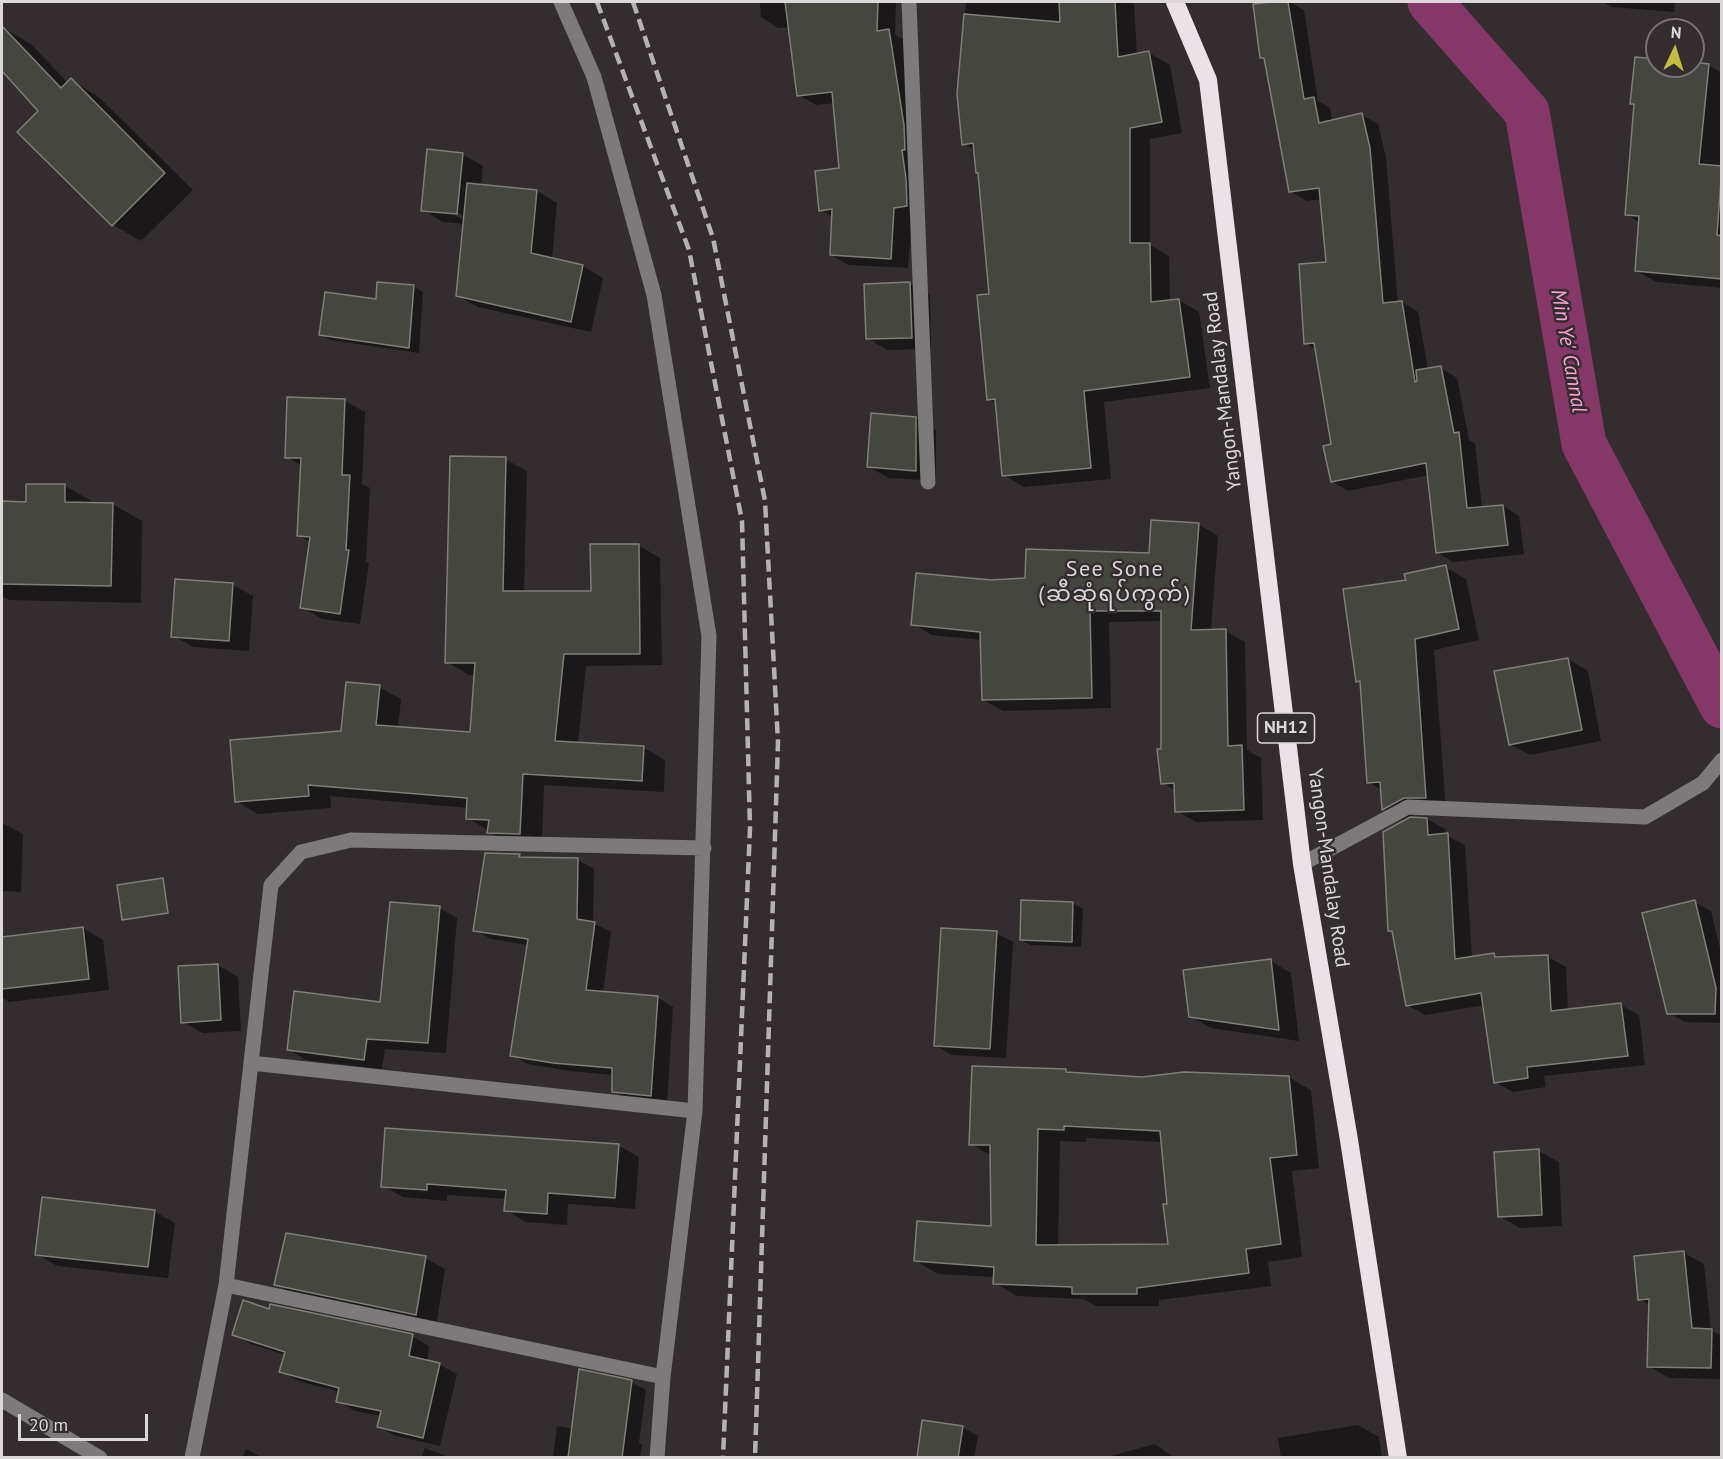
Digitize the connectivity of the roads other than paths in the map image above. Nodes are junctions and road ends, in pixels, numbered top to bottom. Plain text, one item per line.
1 (561, 2) edge
2 (909, 2) edge
3 (1175, 2) edge
4 (928, 482) dead end
5 (1722, 760) edge
6 (704, 848) junction
7 (1302, 864) junction
8 (251, 1064) junction
9 (696, 1111) junction
10 (226, 1286) junction
11 (663, 1377) junction
12 (2, 1400) edge
13 (100, 1458) edge
14 (192, 1458) edge
15 (657, 1458) edge
16 (1398, 1458) edge

1 - 6 street
2 - 4 street
3 - 7 highway, Yangon-Mandalay Road / NH12
5 - 7 street
6 - 8 street
6 - 9 street
7 - 16 highway, Yangon-Mandalay Road / NH12
8 - 9 street
8 - 10 street
9 - 11 street
10 - 11 street
10 - 14 street
11 - 15 street
12 - 13 street

